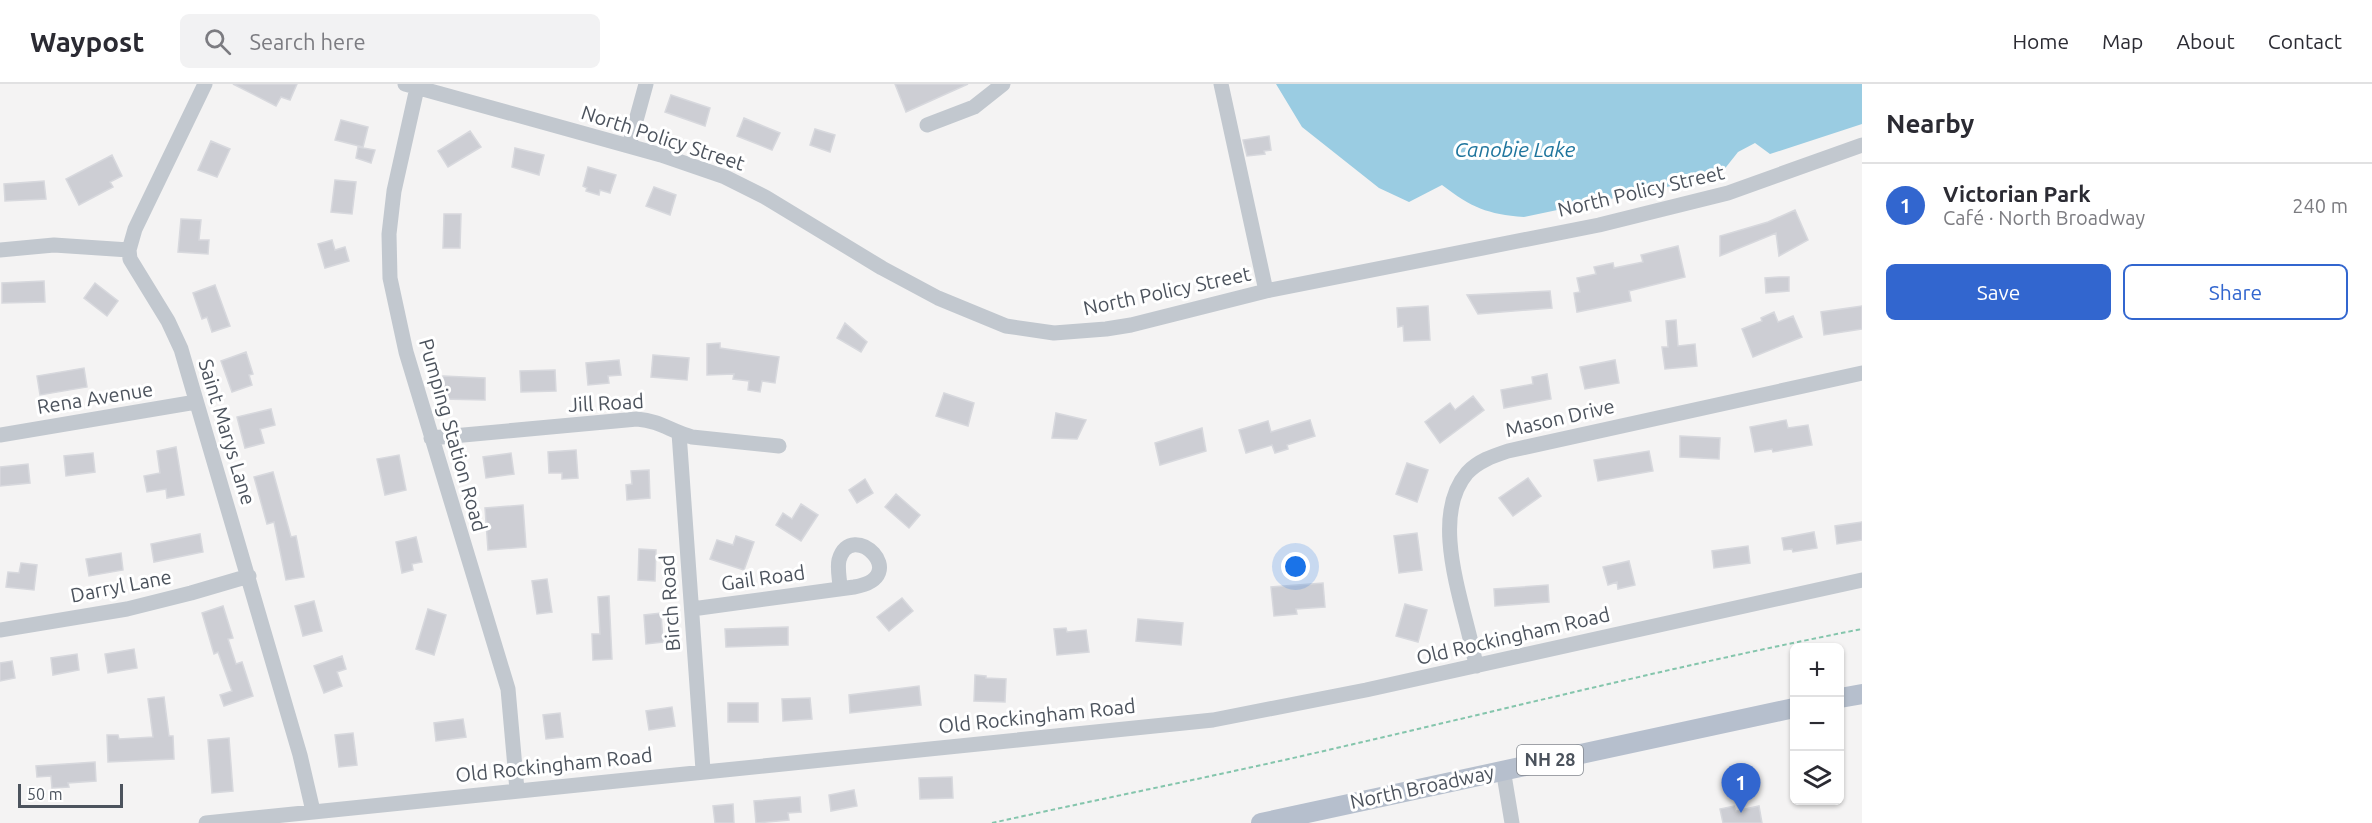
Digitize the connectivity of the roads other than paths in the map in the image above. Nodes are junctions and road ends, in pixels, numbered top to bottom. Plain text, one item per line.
1 (205, 84) edge
2 (646, 84) edge
3 (1003, 84) edge
4 (1221, 84) edge
5 (411, 86) edge
6 (927, 125) dead end
7 (1862, 145) edge
8 (629, 146) junction
9 (0, 250) edge
10 (129, 250) junction
11 (1266, 291) junction
12 (1862, 372) edge
13 (196, 402) junction
14 (679, 433) junction
15 (0, 435) edge
16 (431, 438) junction
17 (779, 446) dead end
18 (249, 576) junction
19 (1862, 580) edge
20 (840, 588) dead end
21 (692, 609) junction
22 (0, 630) edge
23 (1476, 666) junction
24 (1862, 694) edge
25 (1844, 698) edge
26 (1790, 709) edge
27 (703, 770) junction
28 (1503, 770) junction
29 (517, 790) junction
30 (313, 811) junction
31 (206, 823) edge
32 (1261, 823) edge
33 (1512, 823) edge

1 - 10 street
2 - 8 street
3 - 6 street
4 - 11 street
5 - 8 street, North Policy Street
5 - 16 street, Pumping Station Road
7 - 11 street, North Policy Street
8 - 11 street, North Policy Street
9 - 10 street
10 - 13 street, Saint Marys Lane
12 - 23 street, Mason Drive
13 - 15 street, Rena Avenue
13 - 18 street, Saint Marys Lane
14 - 16 street, Jill Road
14 - 17 street, Jill Road
14 - 21 street, Birch Road
16 - 29 street, Pumping Station Road
18 - 22 street, Darryl Lane
18 - 30 street, Saint Marys Lane
19 - 23 street, Old Rockingham Road
20 - 21 street, Gail Road
21 - 27 street, Birch Road
23 - 27 street, Old Rockingham Road
24 - 25 main road
26 - 28 main road, North Broadway / NH 28
27 - 29 street, Old Rockingham Road
28 - 32 main road, North Broadway / NH 28
28 - 33 street
29 - 30 street, Old Rockingham Road
30 - 31 street, Old Rockingham Road

